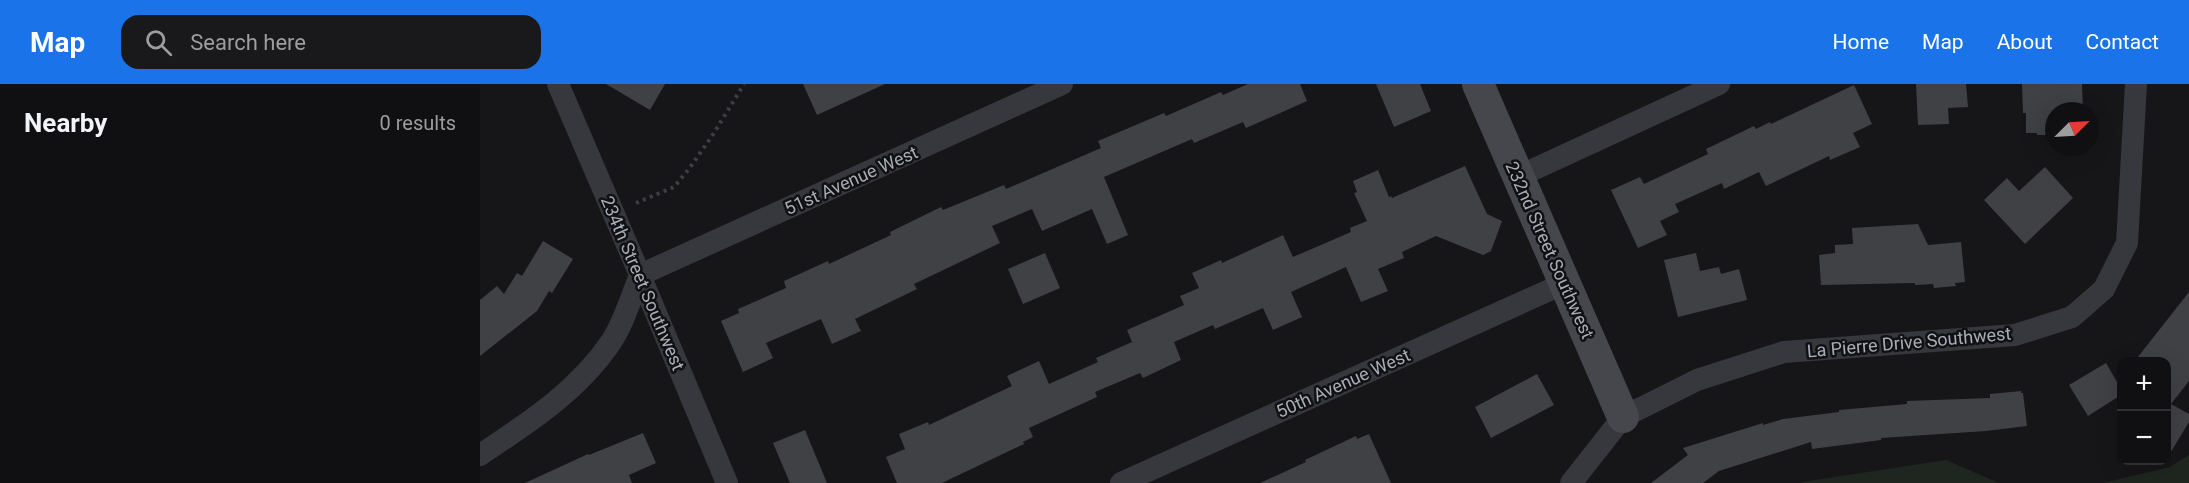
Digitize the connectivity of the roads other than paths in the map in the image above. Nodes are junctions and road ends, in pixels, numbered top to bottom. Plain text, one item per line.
1 (558, 84) edge
2 (1062, 84) edge
3 (1478, 84) edge
4 (1719, 84) edge
5 (2136, 84) edge
6 (1517, 177) junction
7 (640, 275) junction
8 (1565, 283) junction
9 (1623, 417) junction
10 (480, 455) edge
11 (727, 483) edge
12 (1121, 483) edge
13 (1570, 483) edge

1 - 7 street, 234th Street Southwest
2 - 7 street, 51st Avenue West
3 - 6 street, 232nd Street Southwest
4 - 6 street
5 - 9 street, La Pierre Drive Southwest
6 - 8 street, 232nd Street Southwest
7 - 10 street
7 - 11 street, 234th Street Southwest
8 - 9 street, 232nd Street Southwest
8 - 12 street, 50th Avenue West
9 - 13 street, La Pierre Drive Southwest

